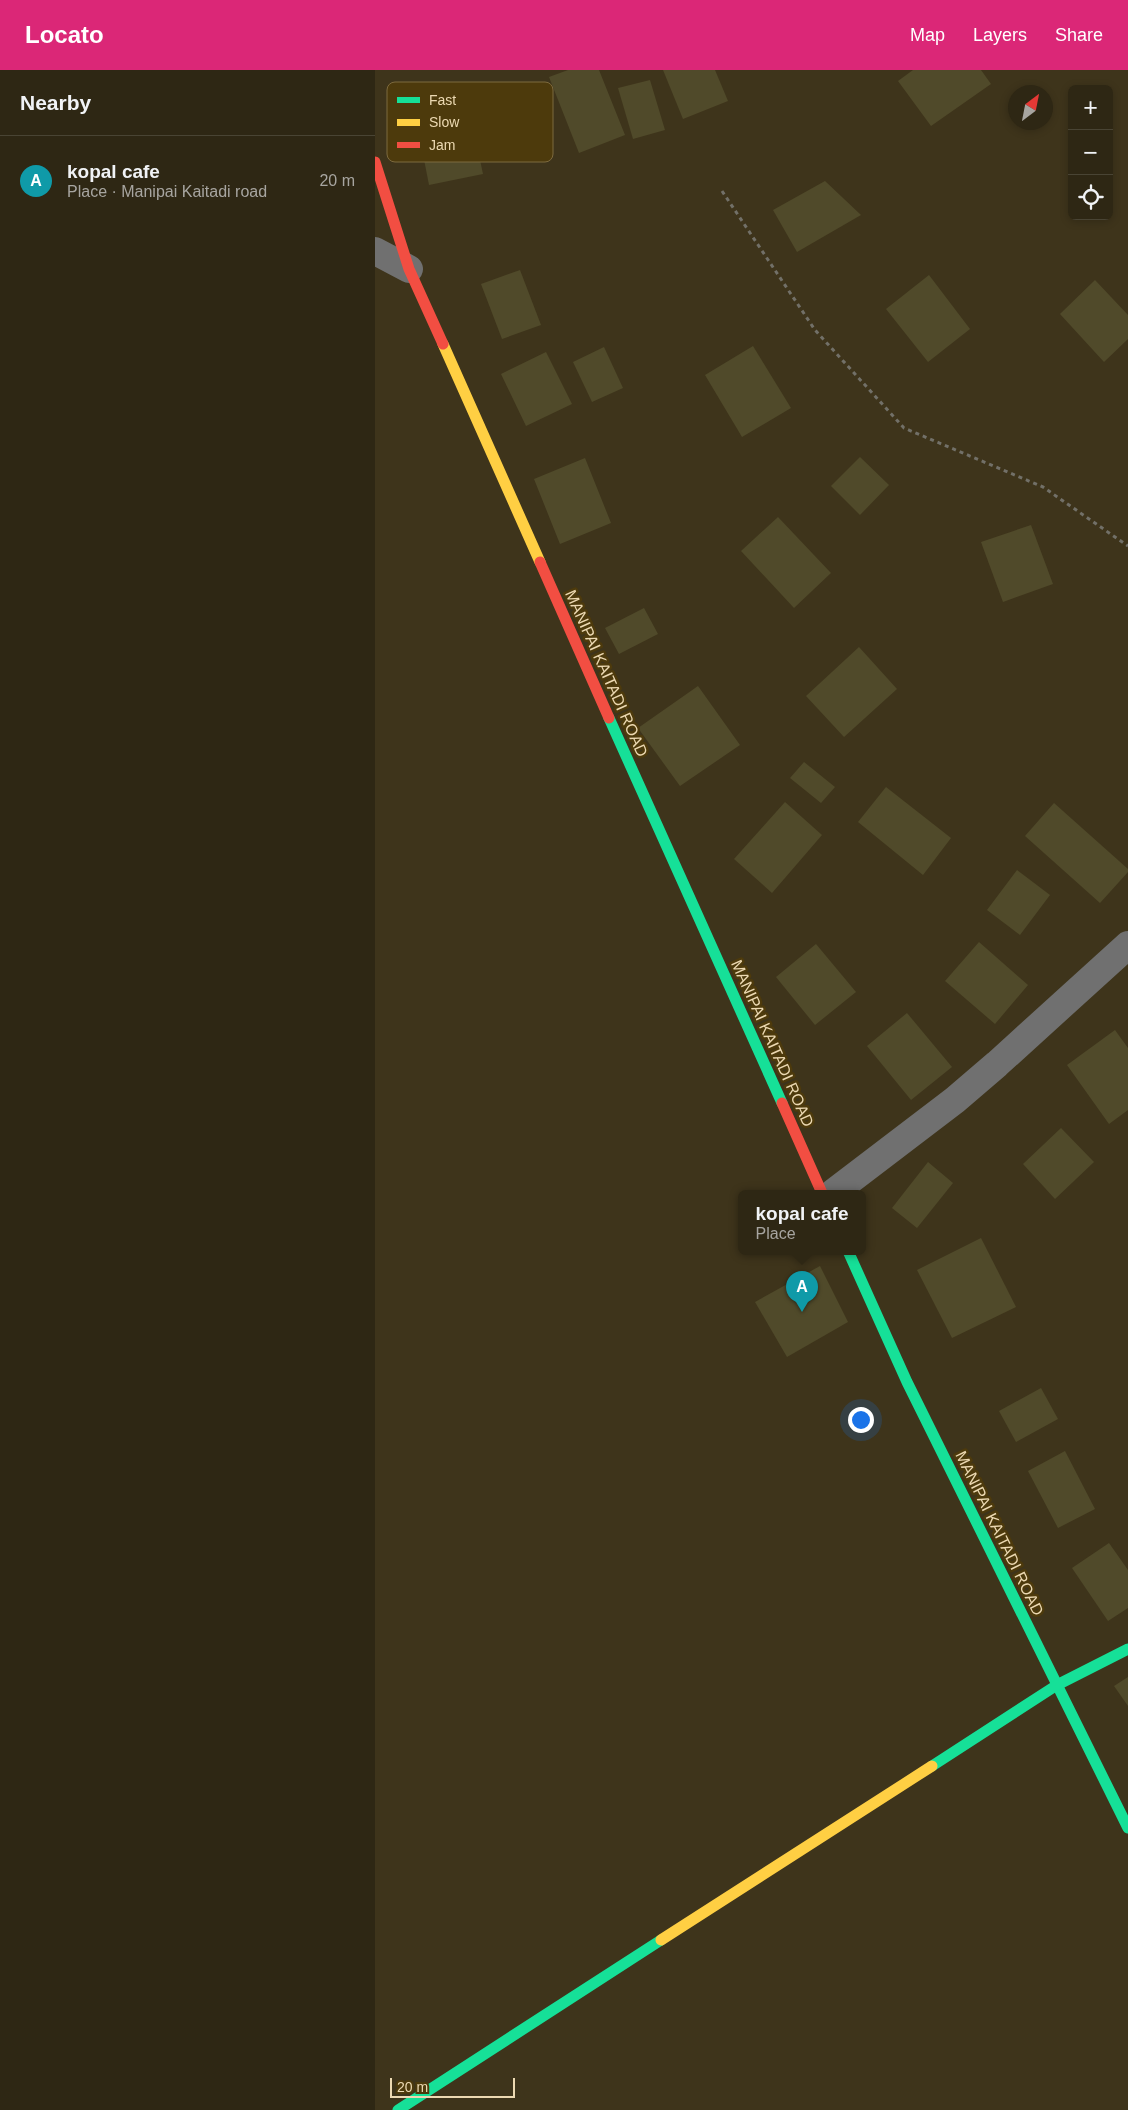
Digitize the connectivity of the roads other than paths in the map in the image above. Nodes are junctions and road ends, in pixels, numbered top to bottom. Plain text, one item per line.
1 (375, 162) edge
2 (375, 251) edge
3 (409, 269) junction
4 (1128, 945) edge
5 (821, 1190) edge
6 (837, 1190) edge
7 (850, 1255) edge
8 (1128, 1649) edge
9 (1057, 1685) junction
10 (1128, 1828) edge
11 (399, 2110) edge

1 - 3 main road, MANIPAI KAITADI ROAD
2 - 3 street
3 - 5 main road, MANIPAI KAITADI ROAD
4 - 6 street
7 - 9 main road, MANIPAI KAITADI ROAD
8 - 9 main road
9 - 10 main road, MANIPAI KAITADI ROAD
9 - 11 main road

